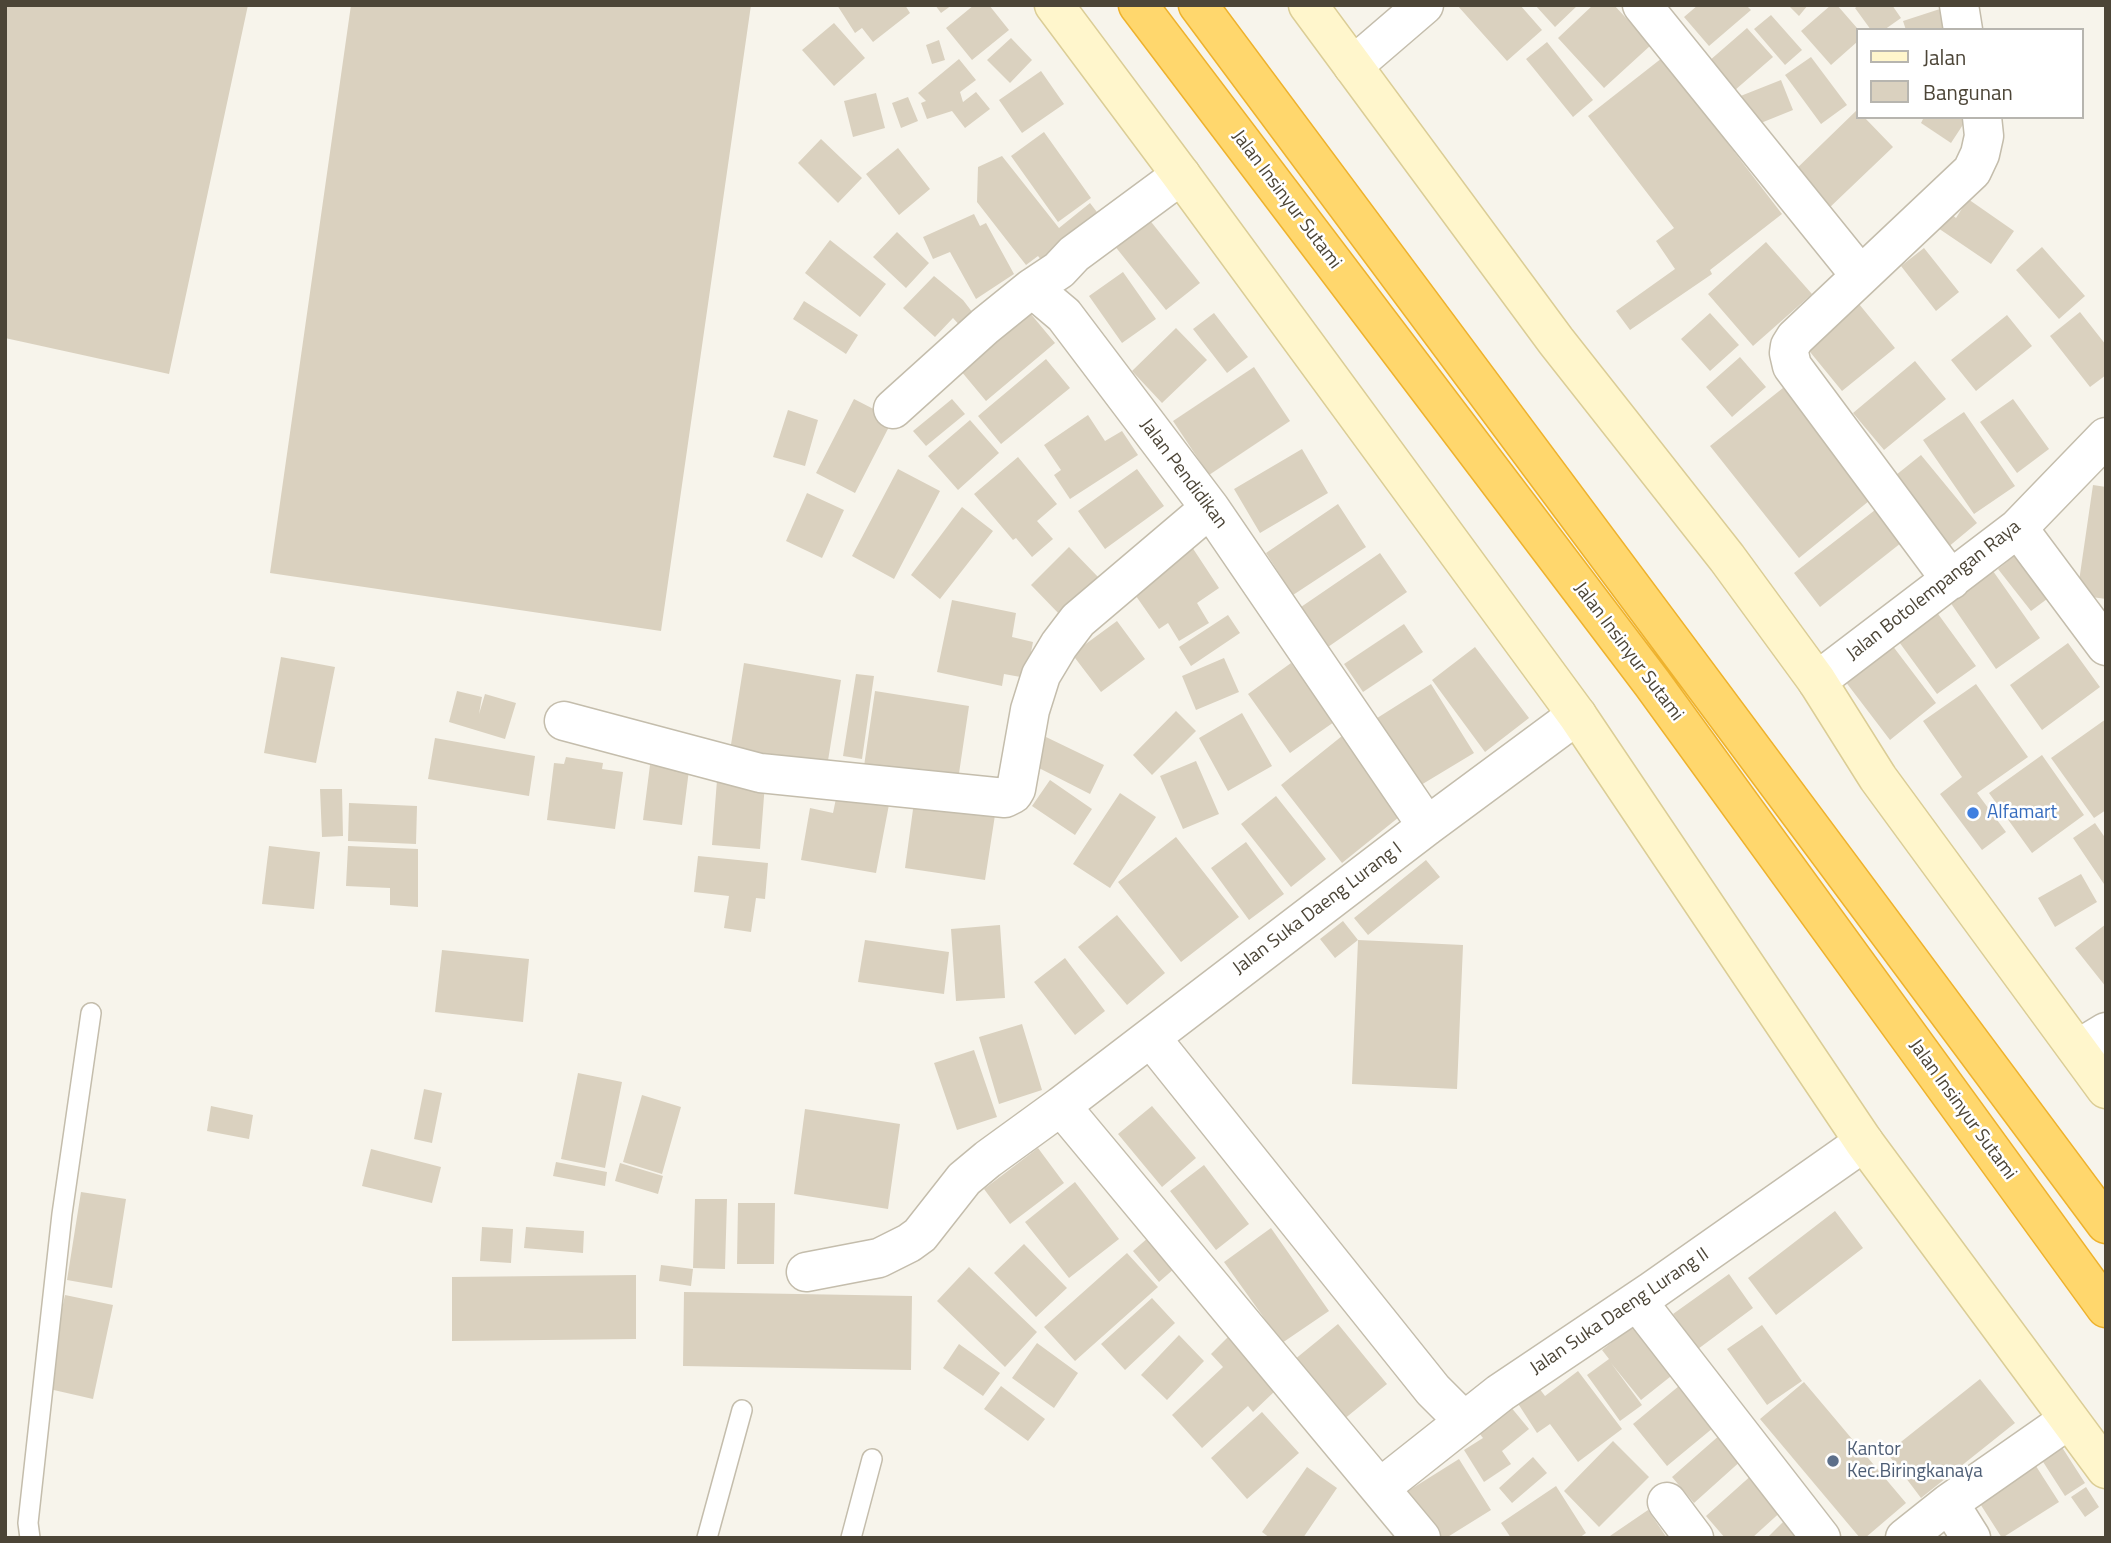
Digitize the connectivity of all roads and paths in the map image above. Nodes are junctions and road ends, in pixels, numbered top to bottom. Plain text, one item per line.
1 (1054, 5) edge
2 (1138, 5) edge
3 (1198, 5) edge
4 (1308, 5) edge
5 (1424, 5) edge
6 (1642, 5) edge
7 (1959, 5) edge
8 (1963, 28) edge
9 (1353, 65) junction
10 (1982, 119) edge
11 (1181, 175) junction
12 (1860, 275) junction
13 (1032, 288) junction
14 (893, 409) dead end
15 (2106, 437) edge
16 (1210, 508) junction
17 (2018, 528) junction
18 (1951, 580) junction
19 (2106, 646) edge
20 (1816, 681) junction
21 (1577, 715) junction
22 (564, 721) dead end
23 (1427, 826) junction
24 (91, 1013) dead end
25 (1150, 1038) junction
26 (2092, 1041) edge
27 (2106, 1089) edge
28 (1062, 1107) junction
29 (1864, 1142) junction
30 (2106, 1224) edge
31 (806, 1272) dead end
32 (1637, 1301) junction
33 (2106, 1308) edge
34 (742, 1410) dead end
35 (2068, 1420) junction
36 (1464, 1421) junction
37 (872, 1459) dead end
38 (2106, 1469) edge
39 (1380, 1488) junction
40 (1667, 1502) dead end
41 (1949, 1503) junction
42 (30, 1538) edge
43 (707, 1538) edge
44 (851, 1538) edge
45 (1421, 1538) edge
46 (1694, 1538) edge
47 (1821, 1538) edge
48 (1905, 1538) edge
49 (1971, 1538) edge

1 - 11 street
2 - 33 highway, Jalan Insinyur Sutami
3 - 30 highway
4 - 9 street
5 - 9 street
6 - 12 street
7 - 8 street
9 - 20 street
10 - 12 street
11 - 13 street
11 - 21 street
12 - 18 street
13 - 14 street
13 - 16 street, Jalan Pendidikan
15 - 17 street, Jalan Botolempangan Raya
16 - 22 street
16 - 23 street, Jalan Pendidikan
17 - 18 street, Jalan Botolempangan Raya
17 - 19 street
18 - 20 street, Jalan Botolempangan Raya
20 - 26 street
21 - 23 street, Jalan Suka Daeng Lurang I
21 - 29 street
23 - 25 street, Jalan Suka Daeng Lurang I
24 - 42 lane
25 - 28 street, Jalan Suka Daeng Lurang I
25 - 36 street
26 - 27 street
28 - 31 street, Jalan Suka Daeng Lurang I
28 - 39 street
29 - 32 street, Jalan Suka Daeng Lurang II
29 - 35 street
32 - 36 street, Jalan Suka Daeng Lurang II
32 - 47 street
34 - 43 lane
35 - 38 street
35 - 41 street
36 - 39 street, Jalan Suka Daeng Lurang II
37 - 44 lane
39 - 45 street
40 - 46 street
41 - 48 street
41 - 49 street

